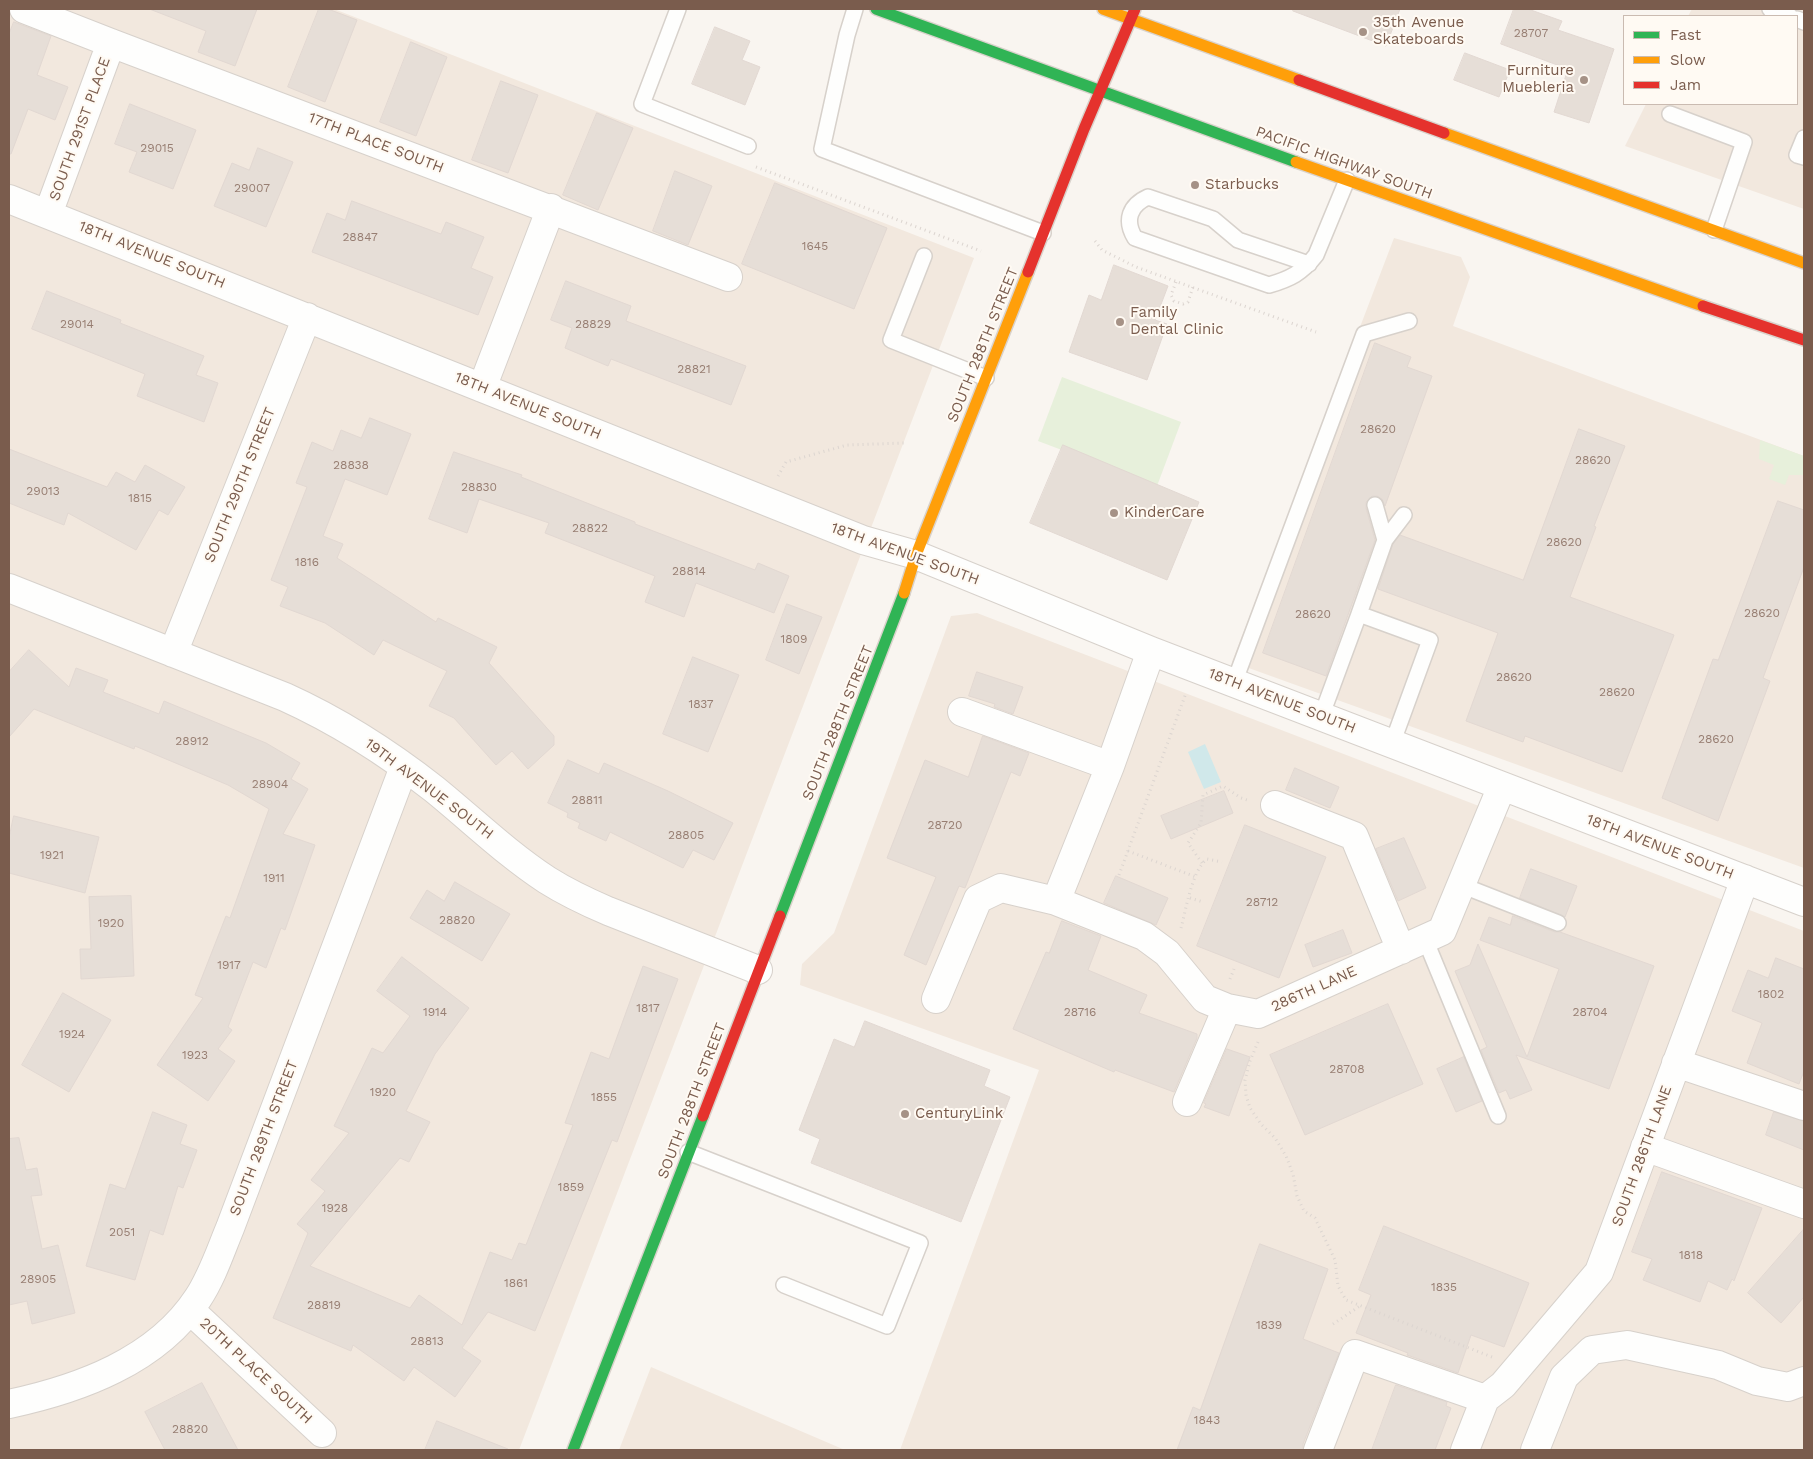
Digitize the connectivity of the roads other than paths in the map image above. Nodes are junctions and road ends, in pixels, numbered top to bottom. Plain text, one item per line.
1 (24, 9) edge
2 (678, 9) edge
3 (855, 9) edge
4 (876, 9) edge
5 (1103, 9) edge
6 (1770, 9) edge
7 (1132, 14) edge
8 (1787, 15) edge
9 (111, 43) junction
10 (1099, 91) junction
11 (1670, 114) dead end
12 (1804, 138) edge
13 (748, 146) road end
14 (1804, 157) edge
15 (1347, 180) junction
16 (9, 198) edge
17 (551, 208) junction
18 (48, 214) junction
19 (1714, 230) junction
20 (1043, 232) junction
21 (924, 256) dead end
22 (1804, 263) edge
23 (1309, 264) junction
24 (728, 276) dead end
25 (307, 317) junction
26 (1409, 321) dead end
27 (1804, 340) edge
28 (986, 378) junction
29 (482, 388) junction
30 (1376, 505) dead end
31 (1404, 515) dead end
32 (1386, 540) junction
33 (916, 556) junction
34 (9, 588) edge
35 (1359, 614) junction
36 (1151, 651) junction
37 (173, 653) junction
38 (1234, 683) junction
39 (962, 712) dead end
40 (1321, 717) junction
41 (1392, 744) junction
42 (1110, 766) junction
43 (404, 767) junction
44 (1502, 786) junction
45 (1275, 805) road end
46 (1745, 879) junction
47 (1461, 885) junction
48 (1056, 901) junction
49 (1804, 902) edge
50 (1558, 923) dead end
51 (1413, 944) junction
52 (758, 970) junction
53 (936, 999) dead end
54 (1227, 1008) junction
55 (1676, 1063) junction
56 (1187, 1102) dead end
57 (1804, 1106) edge
58 (1498, 1116) dead end
59 (1645, 1147) junction
60 (688, 1152) junction
61 (1804, 1204) edge
62 (784, 1285) dead end
63 (190, 1310) junction
64 (1804, 1381) edge
65 (1485, 1399) junction
66 (9, 1404) edge
67 (322, 1433) dead end
68 (573, 1450) edge
69 (1318, 1450) edge
70 (1465, 1450) edge
71 (1535, 1450) edge

1 - 9 street, 17TH PLACE SOUTH
2 - 13 lane
3 - 20 lane
4 - 10 main road, PACIFIC HIGHWAY SOUTH
5 - 7 main road
6 - 8 lane
7 - 10 main road, SOUTH 288TH STREET
7 - 19 main road
9 - 17 street, 17TH PLACE SOUTH
9 - 18 street, SOUTH 291ST PLACE
10 - 15 main road, PACIFIC HIGHWAY SOUTH
10 - 20 main road, SOUTH 288TH STREET
11 - 19 lane
12 - 14 lane
15 - 23 lane
15 - 27 main road, PACIFIC HIGHWAY SOUTH
16 - 18 street, 18TH AVENUE SOUTH
17 - 24 street, 17TH PLACE SOUTH
17 - 29 street
18 - 25 street, 18TH AVENUE SOUTH
19 - 22 main road
20 - 28 main road, SOUTH 288TH STREET
21 - 28 lane
23 - 23 lane
25 - 29 street, 18TH AVENUE SOUTH
25 - 37 street, SOUTH 290TH STREET
26 - 38 lane
28 - 33 main road, SOUTH 288TH STREET
29 - 33 street, 18TH AVENUE SOUTH
30 - 32 lane
31 - 32 lane
32 - 35 lane
33 - 36 street, 18TH AVENUE SOUTH
33 - 52 main road, SOUTH 288TH STREET
34 - 37 street, 19TH AVENUE SOUTH
35 - 40 lane
35 - 41 lane
36 - 38 street, 18TH AVENUE SOUTH
36 - 42 street
37 - 43 street, 19TH AVENUE SOUTH
38 - 40 street, 18TH AVENUE SOUTH
39 - 42 street
40 - 41 street, 18TH AVENUE SOUTH
41 - 44 street, 18TH AVENUE SOUTH
42 - 48 street
43 - 52 street, 19TH AVENUE SOUTH
43 - 63 street, SOUTH 289TH STREET
44 - 46 street, 18TH AVENUE SOUTH
44 - 47 street, 286TH LANE
45 - 51 street
46 - 49 street, 18TH AVENUE SOUTH
46 - 55 street, SOUTH 286TH LANE
47 - 50 lane
47 - 51 street, 286TH LANE
48 - 53 street, 286TH LANE
48 - 54 street, 286TH LANE
51 - 54 street, 286TH LANE
51 - 58 lane
52 - 60 main road, SOUTH 288TH STREET
54 - 56 street
55 - 57 street
55 - 59 street, SOUTH 286TH LANE
59 - 61 street
59 - 65 street, SOUTH 286TH LANE
60 - 62 lane
60 - 68 main road, SOUTH 288TH STREET
63 - 66 street, SOUTH 289TH STREET
63 - 67 street, 20TH PLACE SOUTH
64 - 71 street
65 - 69 street
65 - 70 street, SOUTH 286TH LANE

